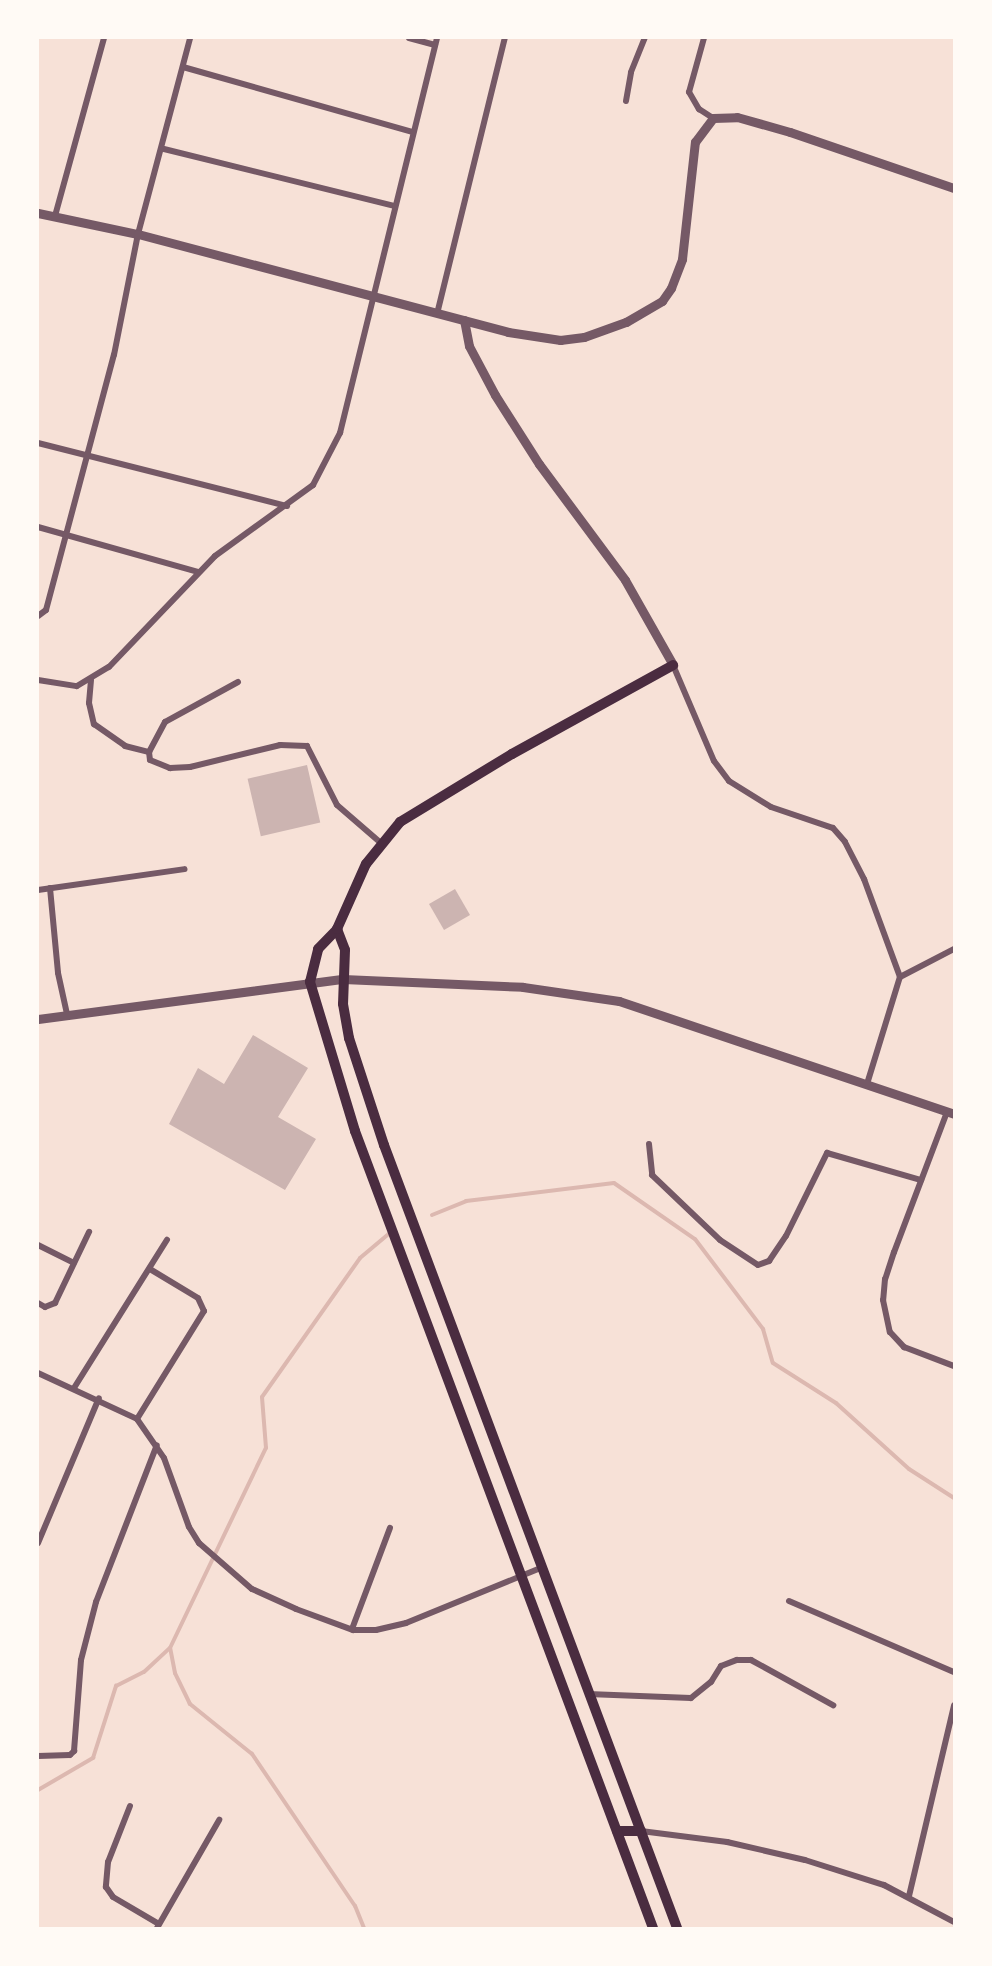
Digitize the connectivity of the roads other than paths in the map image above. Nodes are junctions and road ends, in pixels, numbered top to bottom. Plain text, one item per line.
1 (104, 38) edge
2 (190, 38) edge
3 (409, 38) edge
4 (506, 38) edge
5 (645, 38) edge
6 (704, 38) edge
7 (436, 41) edge
8 (183, 67) junction
9 (626, 100) dead end
10 (713, 118) junction
11 (413, 132) junction
12 (164, 148) junction
13 (954, 188) edge
14 (395, 206) junction
15 (38, 213) edge
16 (55, 216) junction
17 (138, 234) junction
18 (371, 294) junction
19 (436, 315) junction
20 (464, 320) junction
21 (38, 443) edge
22 (84, 456) junction
23 (286, 506) junction
24 (38, 527) edge
25 (65, 533) junction
26 (198, 572) junction
27 (38, 616) edge
28 (673, 665) junction
29 (38, 680) edge
30 (91, 680) junction
31 (238, 682) dead end
32 (149, 752) junction
33 (381, 843) junction
34 (185, 869) dead end
35 (50, 888) junction
36 (38, 890) edge
37 (337, 929) junction
38 (954, 949) edge
39 (900, 977) junction
40 (343, 979) junction
41 (310, 982) junction
42 (67, 1014) junction
43 (38, 1018) edge
44 (867, 1084) junction
45 (951, 1113) edge
46 (649, 1144) dead end
47 (921, 1180) junction
48 (89, 1232) dead end
49 (167, 1240) dead end
50 (38, 1245) edge
51 (74, 1263) junction
52 (150, 1269) junction
53 (38, 1303) edge
54 (443, 1306) junction
55 (426, 1314) junction
56 (954, 1366) edge
57 (38, 1373) edge
58 (74, 1389) junction
59 (99, 1398) junction
60 (137, 1419) junction
61 (157, 1445) junction
62 (390, 1528) dead end
63 (38, 1543) edge
64 (541, 1568) junction
65 (523, 1576) junction
66 (789, 1601) dead end
67 (352, 1629) junction
68 (954, 1672) edge
69 (588, 1694) junction
70 (833, 1705) dead end
71 (954, 1705) edge
72 (38, 1756) edge
73 (130, 1806) dead end
74 (219, 1820) dead end
75 (617, 1831) junction
76 (641, 1831) junction
77 (909, 1896) junction
78 (954, 1922) edge
79 (158, 1927) edge
80 (653, 1929) edge
81 (677, 1929) edge

1 - 16 street
2 - 8 street
3 - 7 street
4 - 19 street
5 - 9 street
6 - 10 street
7 - 11 street
8 - 11 street
8 - 12 street
10 - 13 street
10 - 20 street
11 - 14 street
12 - 14 street
12 - 17 street
14 - 18 street
15 - 16 street
16 - 17 street
17 - 18 street
17 - 22 street
18 - 19 street
18 - 23 street
19 - 20 street
20 - 28 street
21 - 22 street
22 - 23 street
22 - 25 street
23 - 26 street
24 - 25 street
25 - 26 street
25 - 27 street
26 - 30 street
28 - 33 main road
28 - 39 street
29 - 30 street
30 - 32 street
31 - 32 street
32 - 33 street
33 - 37 main road
34 - 35 street
35 - 36 street
35 - 42 street
37 - 40 main road
37 - 41 main road
38 - 39 street
39 - 44 street
40 - 41 street
40 - 44 street
40 - 54 main road
41 - 42 street
41 - 55 main road
42 - 43 street
44 - 45 street
45 - 47 street
46 - 47 street
47 - 56 street
48 - 51 street
49 - 52 street
50 - 51 street
51 - 53 street
52 - 58 street
52 - 60 street
54 - 55 main road
54 - 64 main road
55 - 65 main road
57 - 58 street
58 - 59 street
59 - 60 street
59 - 63 street
60 - 61 street
61 - 67 street
61 - 72 street
62 - 67 street
64 - 65 street
64 - 69 main road
65 - 67 street
65 - 75 main road
66 - 68 street
69 - 70 street
69 - 76 main road
71 - 77 street
73 - 79 street
74 - 79 street
75 - 76 main road
75 - 80 main road
76 - 77 street
76 - 81 main road
77 - 78 street

